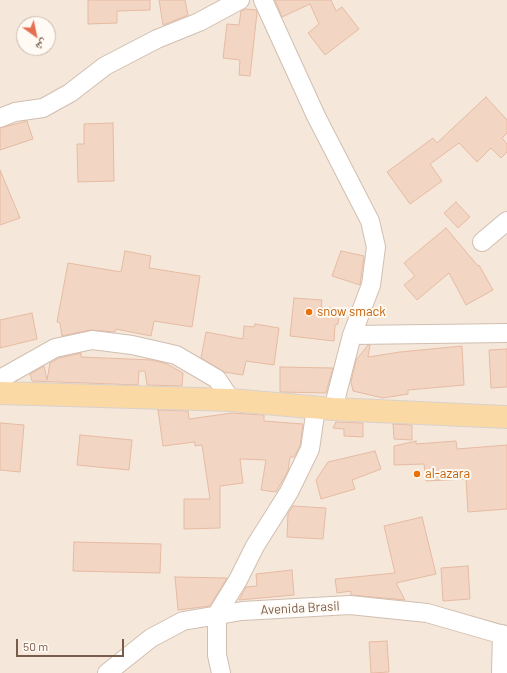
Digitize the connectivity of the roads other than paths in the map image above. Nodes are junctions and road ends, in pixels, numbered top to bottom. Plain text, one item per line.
1 (240, 0) edge
2 (263, 0) edge
3 (0, 118) edge
4 (507, 221) edge
5 (482, 242) dead end
6 (507, 333) edge
7 (352, 335) junction
8 (0, 379) edge
9 (0, 393) edge
10 (231, 400) junction
11 (324, 408) junction
12 (507, 417) edge
13 (217, 614) junction
14 (505, 635) edge
15 (107, 673) edge
16 (220, 673) edge
17 (501, 673) edge

1 - 3 street
2 - 7 street
4 - 5 street
6 - 7 street
7 - 11 street
8 - 10 street
9 - 10 main road
10 - 11 main road
11 - 12 main road
11 - 13 street
13 - 14 street, Avenida Brasil
13 - 15 street, Avenida Brasil
13 - 16 street
14 - 17 street

